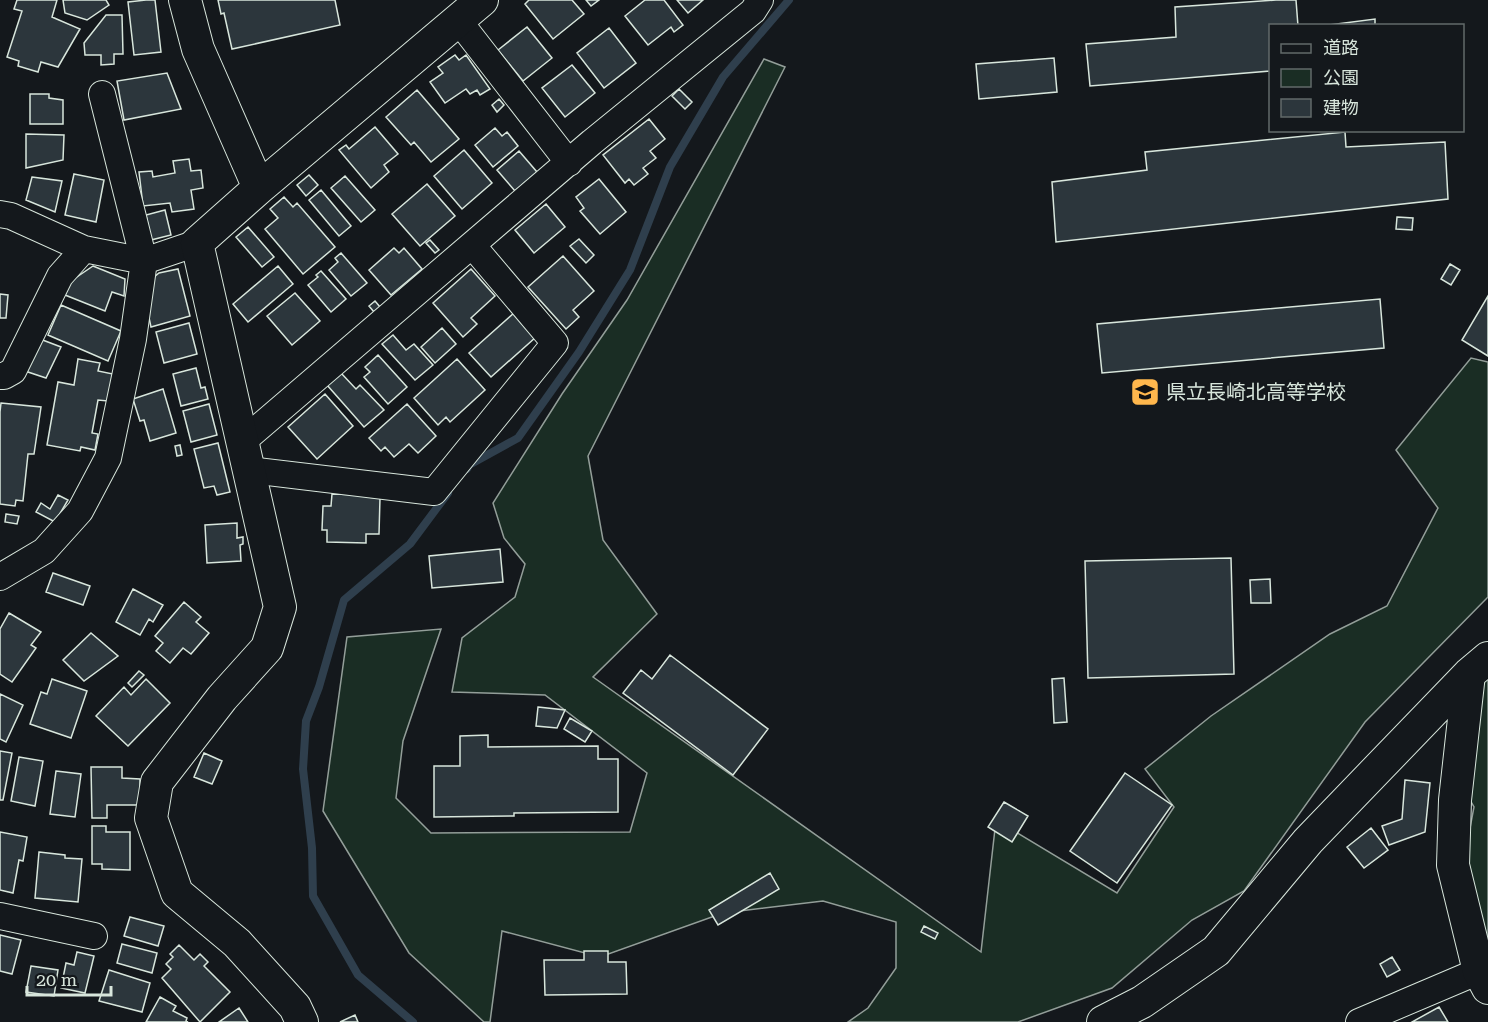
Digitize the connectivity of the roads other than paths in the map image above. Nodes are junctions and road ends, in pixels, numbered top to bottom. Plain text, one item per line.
1 (185, 0) edge
2 (482, 0) edge
3 (760, 0) edge
4 (458, 20) junction
5 (102, 94) dead end
6 (569, 163) junction
7 (259, 188) junction
8 (0, 214) edge
9 (197, 243) junction
10 (472, 245) junction
11 (84, 249) junction
12 (144, 261) junction
13 (0, 376) edge
14 (246, 456) junction
15 (0, 577) edge
16 (1479, 666) edge
17 (0, 916) edge
18 (94, 936) dead end
19 (1483, 980) edge
20 (302, 1022) edge
21 (1103, 1022) edge
22 (1359, 1022) edge

1 - 7 street
2 - 4 street
3 - 6 street
4 - 6 street
4 - 7 street
5 - 12 street
6 - 10 street
7 - 9 street
8 - 11 street
9 - 12 street
9 - 14 street
10 - 14 street
10 - 14 street
11 - 12 street
11 - 13 street
12 - 15 street
14 - 20 street
16 - 19 street
16 - 21 street
17 - 18 street
19 - 22 street

